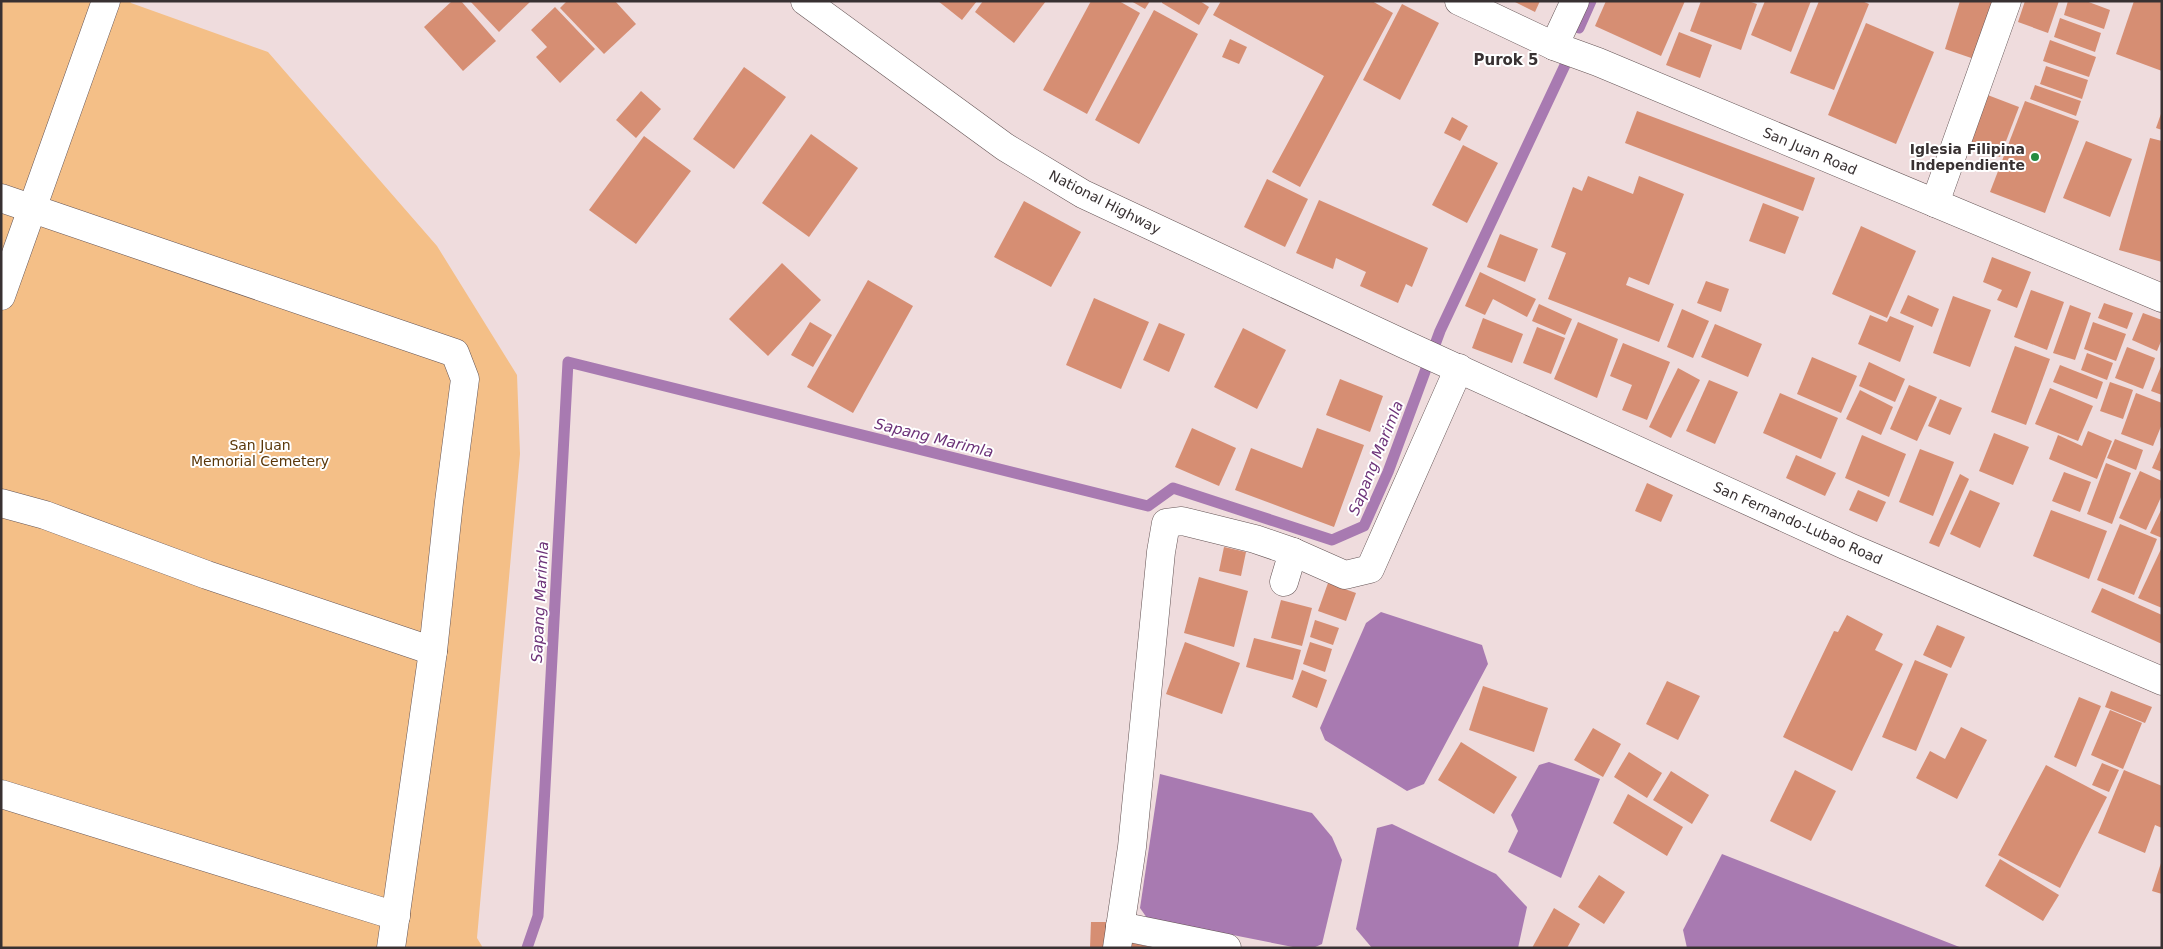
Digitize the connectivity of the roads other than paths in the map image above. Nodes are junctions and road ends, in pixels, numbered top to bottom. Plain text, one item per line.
1 (106, 1) edge
2 (806, 1) edge
3 (1459, 1) edge
4 (1575, 1) edge
5 (2007, 1) edge
6 (1554, 46) junction
7 (1, 198) edge
8 (1935, 203) junction
9 (32, 209) junction
10 (1, 296) edge
11 (2162, 298) edge
12 (1448, 364) junction
13 (1, 503) edge
14 (1293, 552) junction
15 (1284, 582) dead end
16 (433, 651) junction
17 (2162, 681) edge
18 (1, 794) edge
19 (396, 916) junction
20 (1118, 937) edge
21 (392, 948) edge
22 (1227, 948) edge

1 - 9 street
2 - 12 street, National Highway
3 - 6 street, San Juan Road
4 - 6 street
5 - 8 street
6 - 8 street, San Juan Road
7 - 9 street
8 - 11 street, San Juan Road
9 - 10 street
9 - 16 street
12 - 14 street
12 - 17 street, San Fernando-Lubao Road
13 - 16 street
14 - 15 street
14 - 20 street
16 - 19 street
18 - 19 street
19 - 21 street
20 - 22 street

